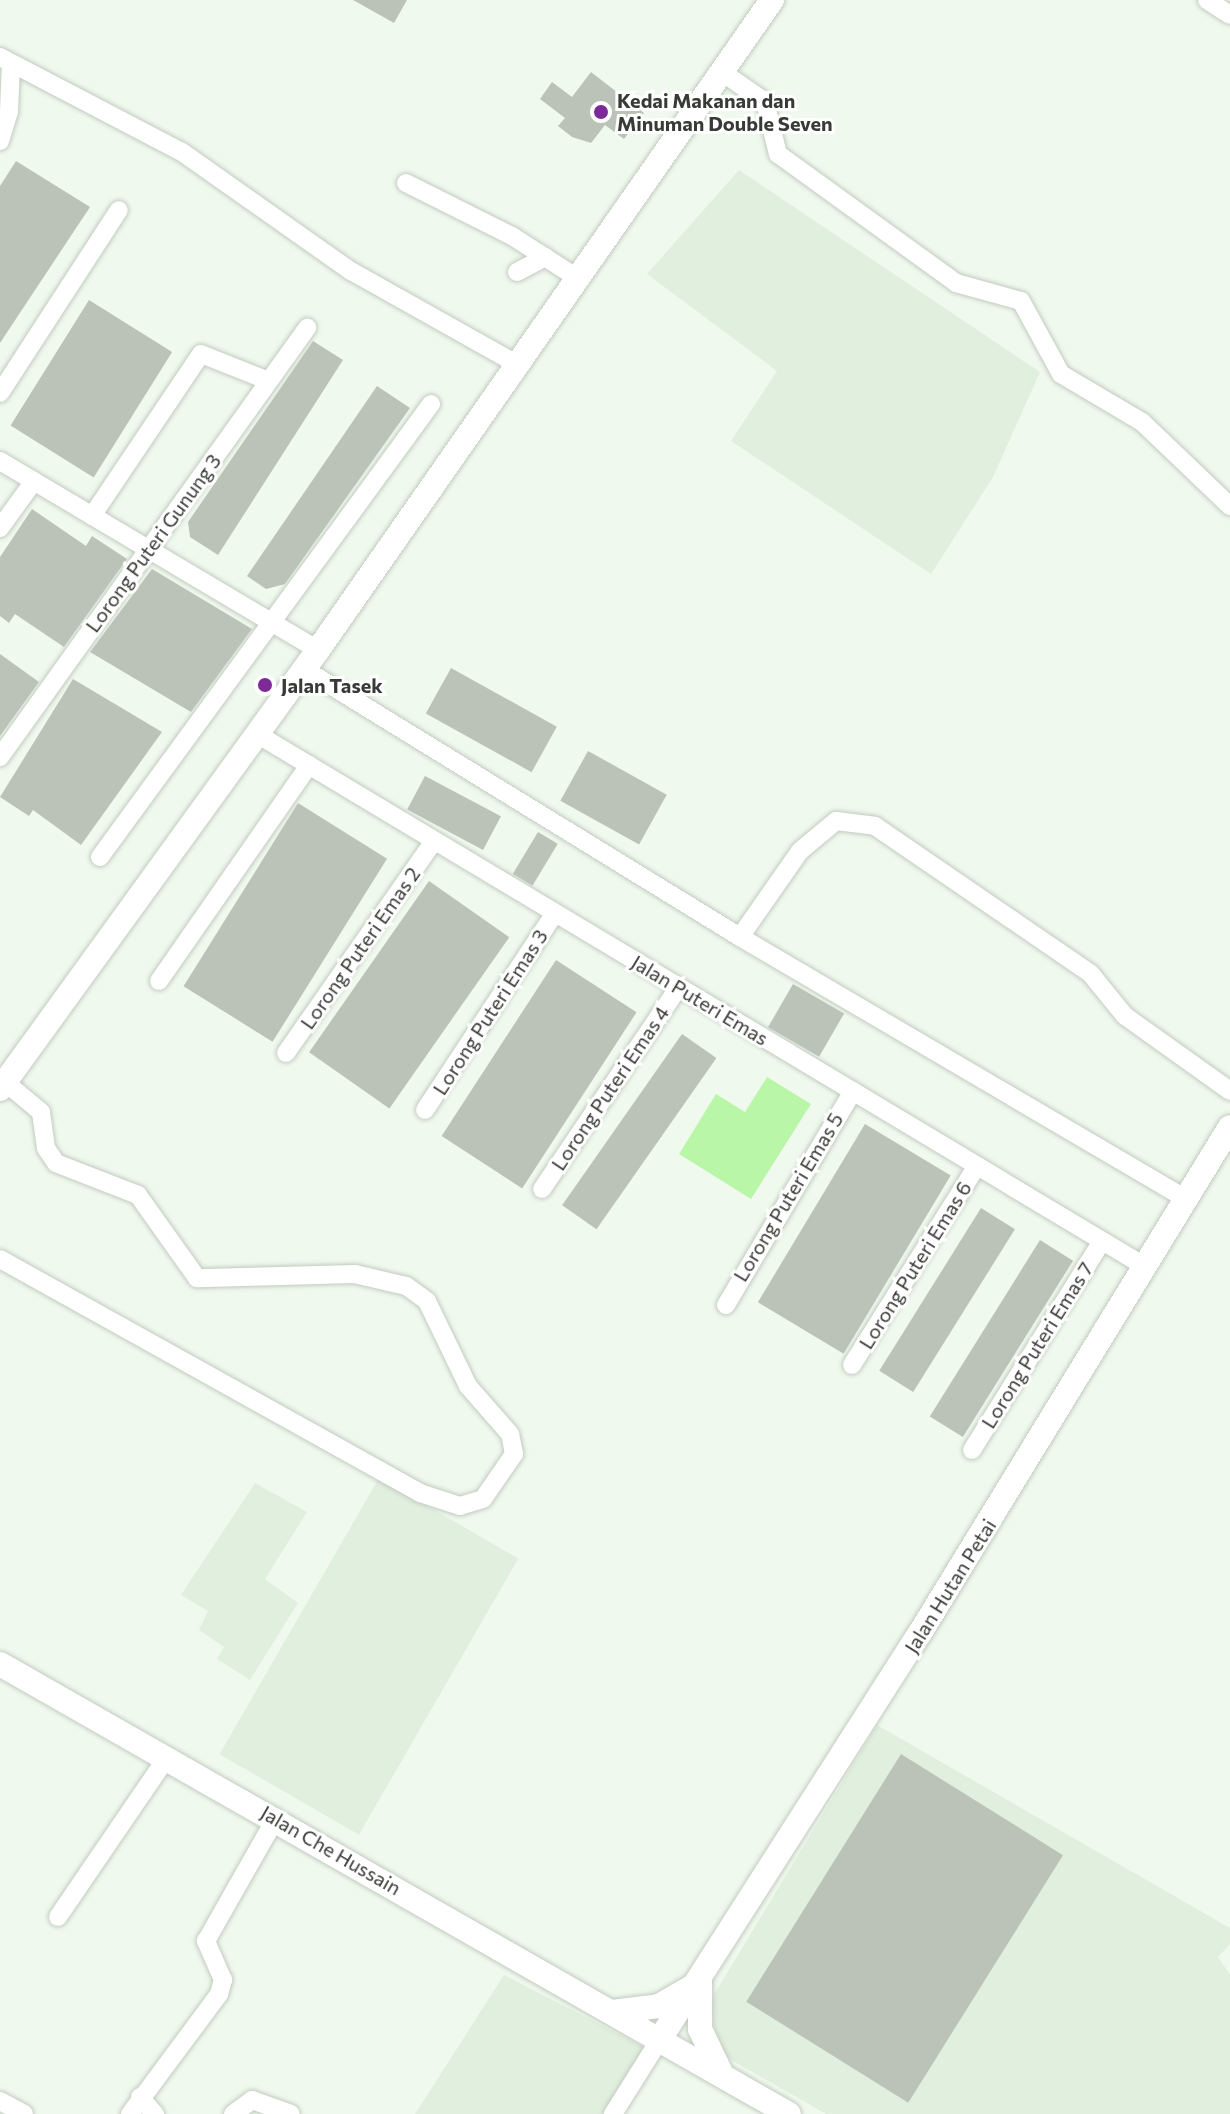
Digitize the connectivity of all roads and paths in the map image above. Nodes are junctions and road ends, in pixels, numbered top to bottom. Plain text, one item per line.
1 (772, 0) edge
2 (1207, 0) edge
3 (1230, 15) edge
4 (6, 61) edge
5 (722, 72) junction
6 (0, 141) edge
7 (406, 183) dead end
8 (119, 210) dead end
9 (545, 257) junction
10 (517, 272) dead end
11 (579, 279) junction
12 (307, 328) dead end
13 (517, 364) junction
14 (269, 381) junction
15 (0, 393) edge
16 (431, 404) dead end
17 (0, 461) edge
18 (34, 481) junction
19 (1230, 506) edge
20 (92, 516) junction
21 (0, 528) edge
22 (149, 549) junction
23 (272, 622) junction
24 (311, 660) junction
25 (257, 734) junction
26 (0, 757) edge
27 (309, 765) junction
28 (433, 842) junction
29 (100, 857) dead end
30 (555, 913) junction
31 (740, 937) junction
32 (159, 981) dead end
33 (679, 987) junction
34 (286, 1053) dead end
35 (2, 1086) edge
36 (853, 1091) junction
37 (1230, 1091) edge
38 (425, 1110) dead end
39 (1230, 1127) edge
40 (977, 1166) junction
41 (542, 1189) dead end
42 (1186, 1199) junction
43 (1102, 1241) junction
44 (0, 1259) edge
45 (1144, 1266) junction
46 (726, 1305) dead end
47 (852, 1365) dead end
48 (972, 1450) dead end
49 (0, 1664) edge
50 (165, 1760) junction
51 (276, 1818) junction
52 (58, 1917) dead end
53 (698, 1981) junction
54 (612, 2012) junction
55 (660, 2039) junction
56 (722, 2075) junction
57 (140, 2097) junction
58 (0, 2101) edge
59 (24, 2114) edge
60 (130, 2114) edge
61 (155, 2114) edge
62 (233, 2114) edge
63 (291, 2114) edge
64 (613, 2114) edge
65 (789, 2114) edge

1 - 5 main road
2 - 3 street
4 - 6 street
4 - 13 street
5 - 11 main road
5 - 19 street
7 - 9 street
8 - 15 street
9 - 10 street
9 - 11 street
11 - 13 main road
12 - 14 street, Lorong Puteri Gunung 3
13 - 24 main road
14 - 20 street
14 - 22 street, Lorong Puteri Gunung 3
16 - 23 street
17 - 18 street
18 - 20 street
18 - 21 street
20 - 22 street
22 - 23 street
22 - 26 street, Lorong Puteri Gunung 3
23 - 24 street
23 - 29 street
24 - 25 main road
24 - 31 street
25 - 27 street, Jalan Puteri Emas
25 - 35 main road
27 - 28 street, Jalan Puteri Emas
27 - 32 street
28 - 30 street, Jalan Puteri Emas
28 - 34 street, Lorong Puteri Emas 2
30 - 33 street, Jalan Puteri Emas
30 - 38 street, Lorong Puteri Emas 3
31 - 37 street
31 - 42 street
33 - 36 street, Jalan Puteri Emas
33 - 41 street, Lorong Puteri Emas 4
35 - 44 street
36 - 40 street, Jalan Puteri Emas
36 - 46 street, Lorong Puteri Emas 5
39 - 42 main road, Jalan Hutan Petai
40 - 43 street, Jalan Puteri Emas
40 - 47 street, Lorong Puteri Emas 6
42 - 45 main road, Jalan Hutan Petai
43 - 45 street, Jalan Puteri Emas
43 - 48 street, Lorong Puteri Emas 7
45 - 53 main road, Jalan Hutan Petai
49 - 50 main road, Jalan Che Hussain
50 - 51 main road, Jalan Che Hussain
50 - 52 street
51 - 54 main road, Jalan Che Hussain
51 - 57 street
53 - 54 main road
53 - 55 main road, Jalan Hutan Petai
53 - 56 main road
54 - 55 main road, Jalan Che Hussain
55 - 56 main road, Jalan Che Hussain
55 - 64 street
56 - 65 main road, Jalan Che Hussain
57 - 60 street
57 - 61 street
58 - 59 street
62 - 63 street

